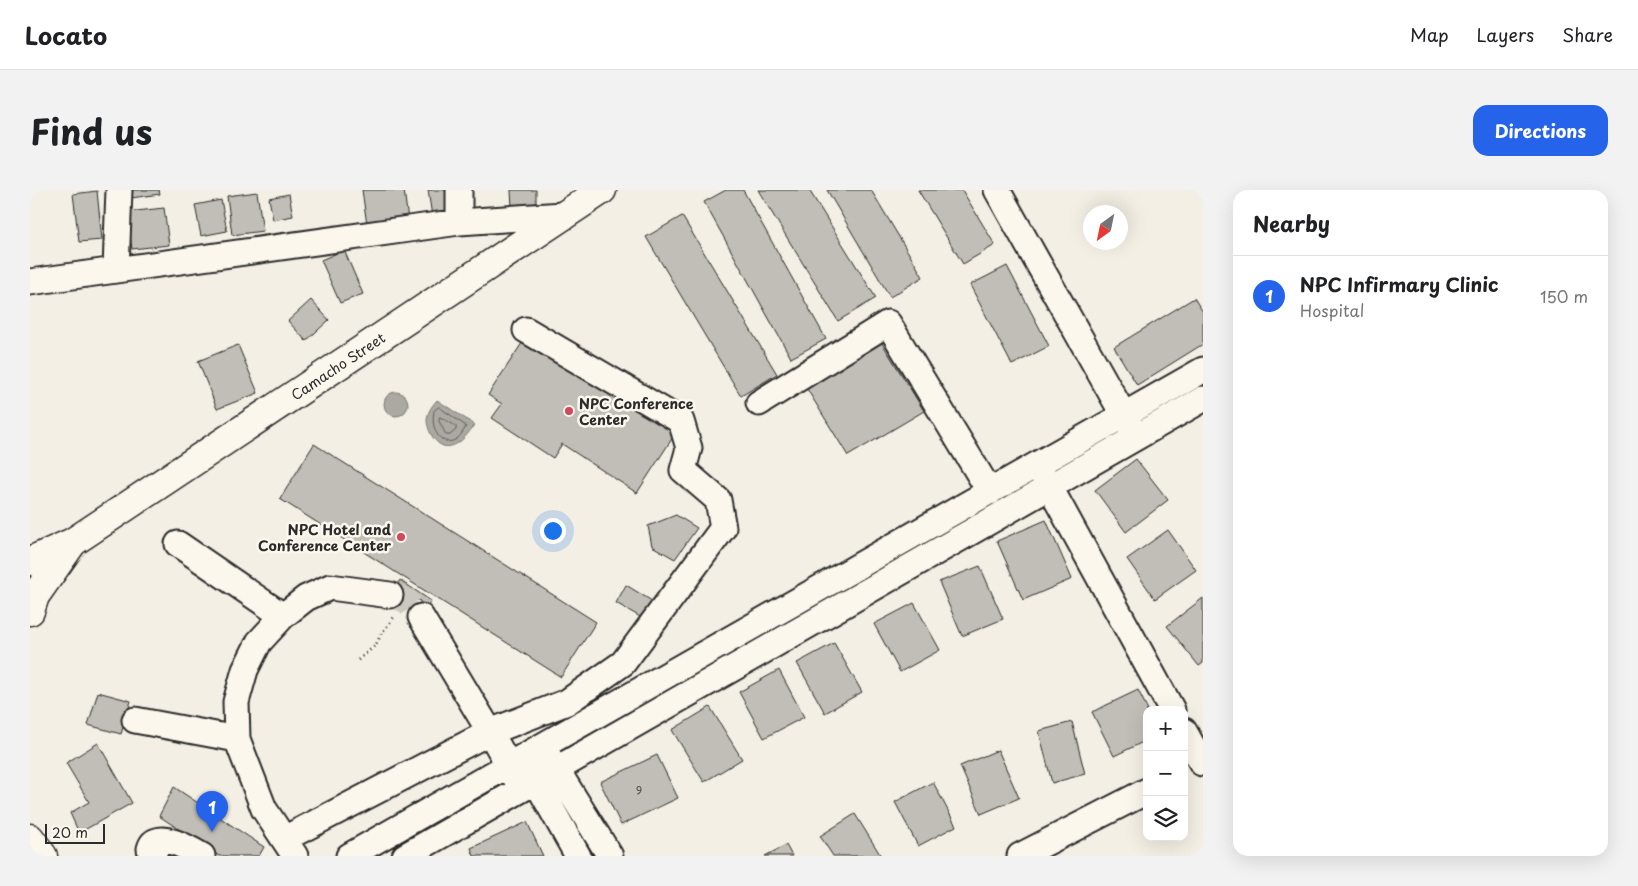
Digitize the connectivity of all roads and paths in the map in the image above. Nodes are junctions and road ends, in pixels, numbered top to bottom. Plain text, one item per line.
1 (119, 190) edge
2 (459, 190) edge
3 (602, 190) edge
4 (997, 190) edge
5 (563, 215) junction
6 (460, 222) junction
7 (116, 269) junction
8 (30, 282) edge
9 (526, 330) dead end
10 (1203, 370) edge
11 (1203, 399) edge
12 (759, 403) dead end
13 (1124, 415) junction
14 (1137, 437) junction
15 (1038, 465) junction
16 (1050, 486) junction
17 (990, 492) junction
18 (73, 542) junction
19 (178, 544) dead end
20 (30, 561) edge
21 (393, 604) joint
22 (30, 611) edge
23 (283, 616) junction
24 (421, 616) tunnel mouth
25 (358, 660) dead end
26 (1170, 706) edge
27 (135, 720) dead end
28 (490, 732) junction
29 (237, 739) junction
30 (1188, 743) edge
31 (525, 757) junction
32 (1196, 766) edge
33 (538, 780) junction
34 (1143, 793) edge
35 (289, 848) edge
36 (154, 856) edge
37 (202, 856) edge
38 (349, 856) edge
39 (405, 856) edge
40 (578, 856) edge
41 (610, 856) edge
42 (1020, 856) edge

1 - 7 street
2 - 6 street
3 - 5 main road, Camacho Street
4 - 13 street
5 - 6 street
5 - 18 main road, Camacho Street
6 - 7 street
7 - 8 street
9 - 28 street
10 - 13 street
11 - 14 street
12 - 17 street
13 - 14 street
13 - 15 street
14 - 16 street
15 - 16 street
15 - 17 street
16 - 26 street
16 - 33 street
17 - 31 street
18 - 20 main road, Camacho Street
18 - 22 main road, Camacho Street
19 - 23 street
21 - 23 street
21 - 25 path
23 - 29 street
24 - 28 street
27 - 29 street
28 - 31 street
28 - 35 street
29 - 35 street
30 - 32 street
31 - 33 street
31 - 33 street
31 - 38 street
33 - 39 street
33 - 40 street
33 - 41 street
34 - 42 street
36 - 37 street

